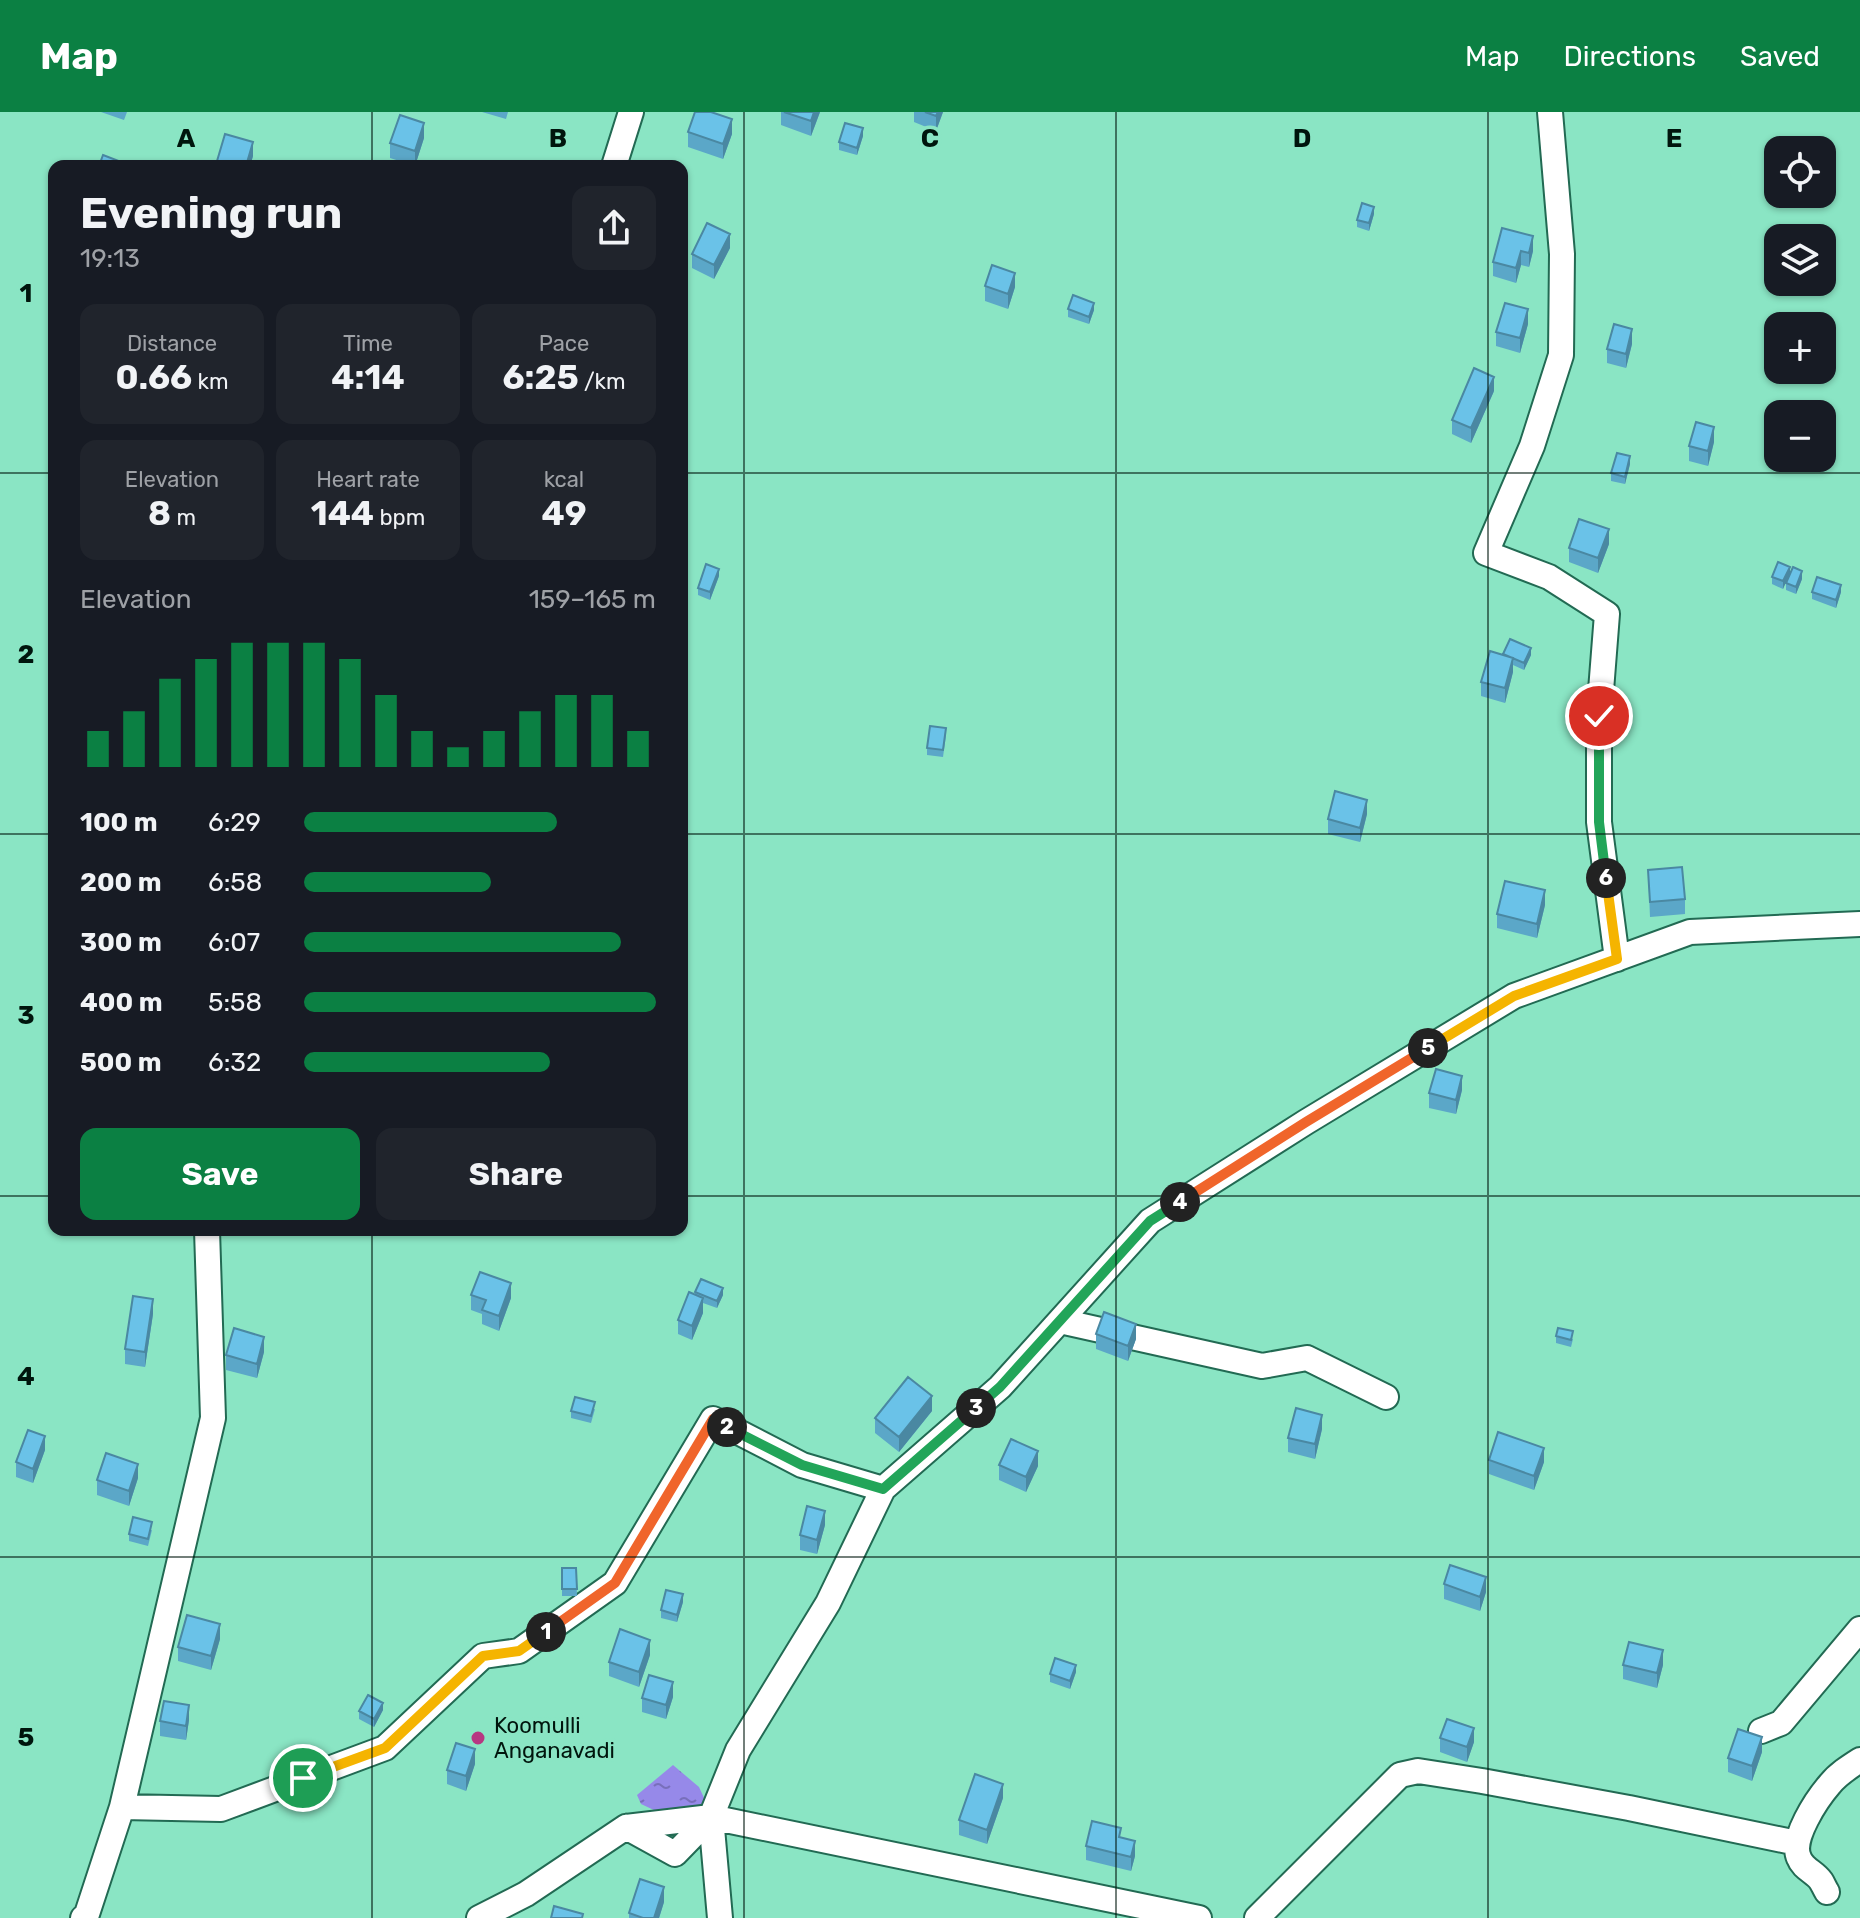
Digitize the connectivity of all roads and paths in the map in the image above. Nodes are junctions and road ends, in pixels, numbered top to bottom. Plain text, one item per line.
1 (631, 112) edge
2 (1550, 112) edge
3 (616, 160) edge
4 (1860, 924) edge
5 (1617, 959) junction
6 (207, 1236) edge
7 (1060, 1321) junction
8 (1386, 1397) dead end
9 (883, 1489) junction
10 (1860, 1629) edge
11 (1761, 1731) dead end
12 (1860, 1760) edge
13 (122, 1807) junction
14 (711, 1817) junction
15 (626, 1827) junction
16 (1797, 1843) junction
17 (1827, 1892) dead end
18 (87, 1918) edge
19 (479, 1918) edge
20 (720, 1918) edge
21 (1199, 1918) edge
22 (1257, 1918) edge

1 - 3 street
2 - 5 street
4 - 5 street
5 - 7 street
6 - 13 street
7 - 8 street
7 - 9 street
9 - 13 street
9 - 14 street
10 - 11 street
12 - 16 street
13 - 18 street
14 - 15 street
14 - 15 street
14 - 20 street
14 - 21 street
15 - 19 street
16 - 17 street
16 - 22 street

